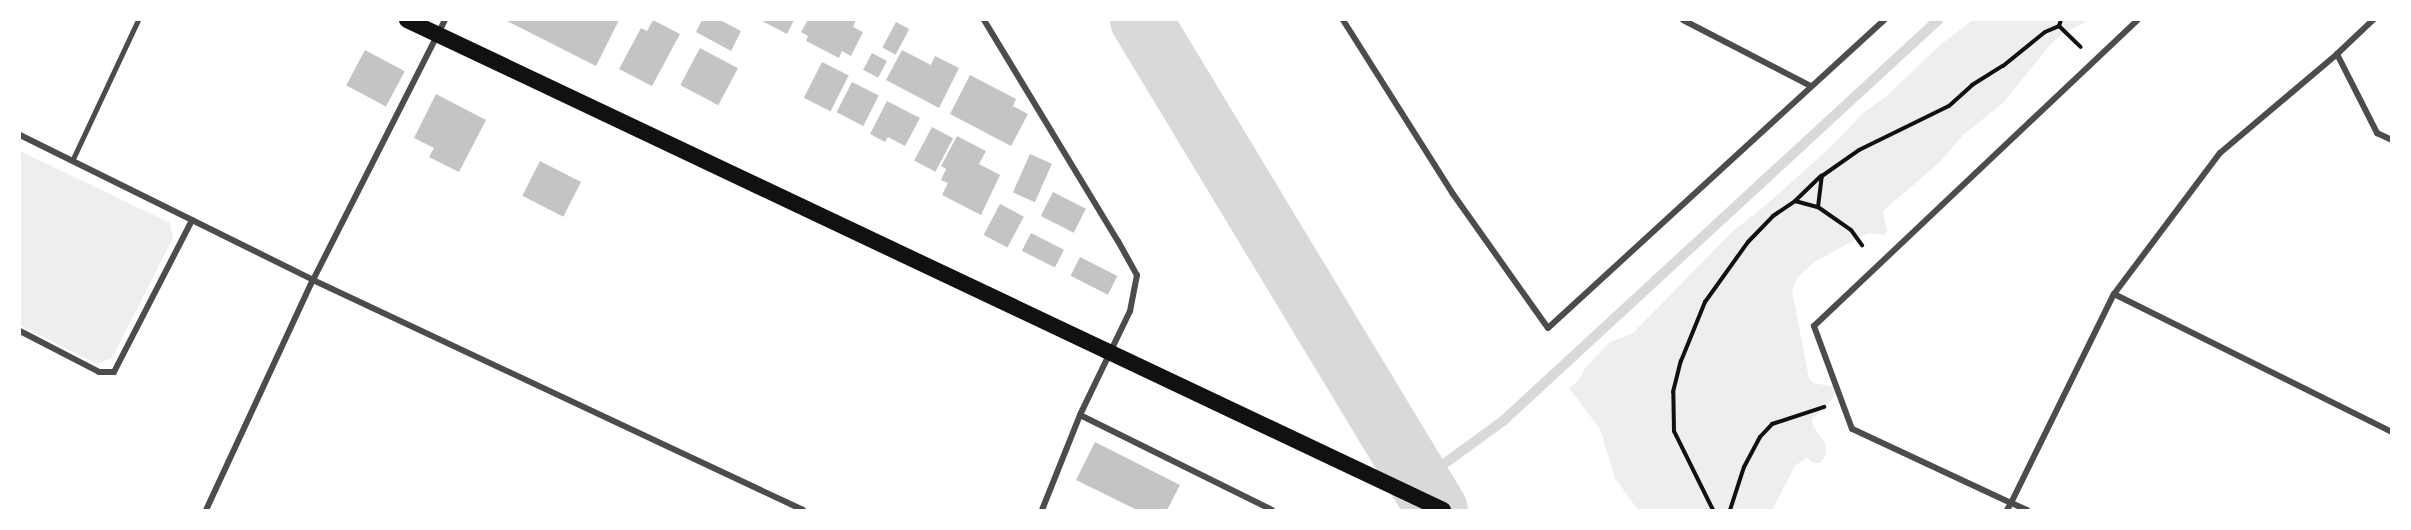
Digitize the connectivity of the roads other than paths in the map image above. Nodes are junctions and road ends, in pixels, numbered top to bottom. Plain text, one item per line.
1 (138, 20) edge
2 (407, 20) edge
3 (984, 20) edge
4 (1343, 20) edge
5 (1683, 20) edge
6 (1884, 20) edge
7 (2138, 20) edge
8 (2373, 20) edge
9 (441, 27) edge
10 (2337, 54) junction
11 (1811, 86) junction
12 (20, 135) edge
13 (2391, 140) edge
14 (72, 161) junction
15 (192, 220) junction
16 (313, 280) junction
17 (2114, 294) junction
18 (20, 331) edge
19 (1109, 351) junction
20 (1080, 415) junction
21 (2391, 432) edge
22 (2011, 503) junction
23 (206, 510) edge
24 (803, 510) edge
25 (1042, 510) edge
26 (1272, 510) edge
27 (1443, 510) edge
28 (2007, 510) edge
29 (2027, 510) edge

1 - 14 lane
2 - 9 highway
3 - 19 street
4 - 11 street
5 - 11 street
6 - 11 street
7 - 22 street
8 - 10 street
9 - 16 street
9 - 19 highway
10 - 13 street
10 - 17 street
12 - 14 street
14 - 15 street
15 - 16 street
15 - 18 street
16 - 23 street
16 - 24 street
17 - 21 street
17 - 22 street
19 - 20 street
19 - 27 highway
20 - 25 street
20 - 26 street
22 - 28 street
22 - 29 street

